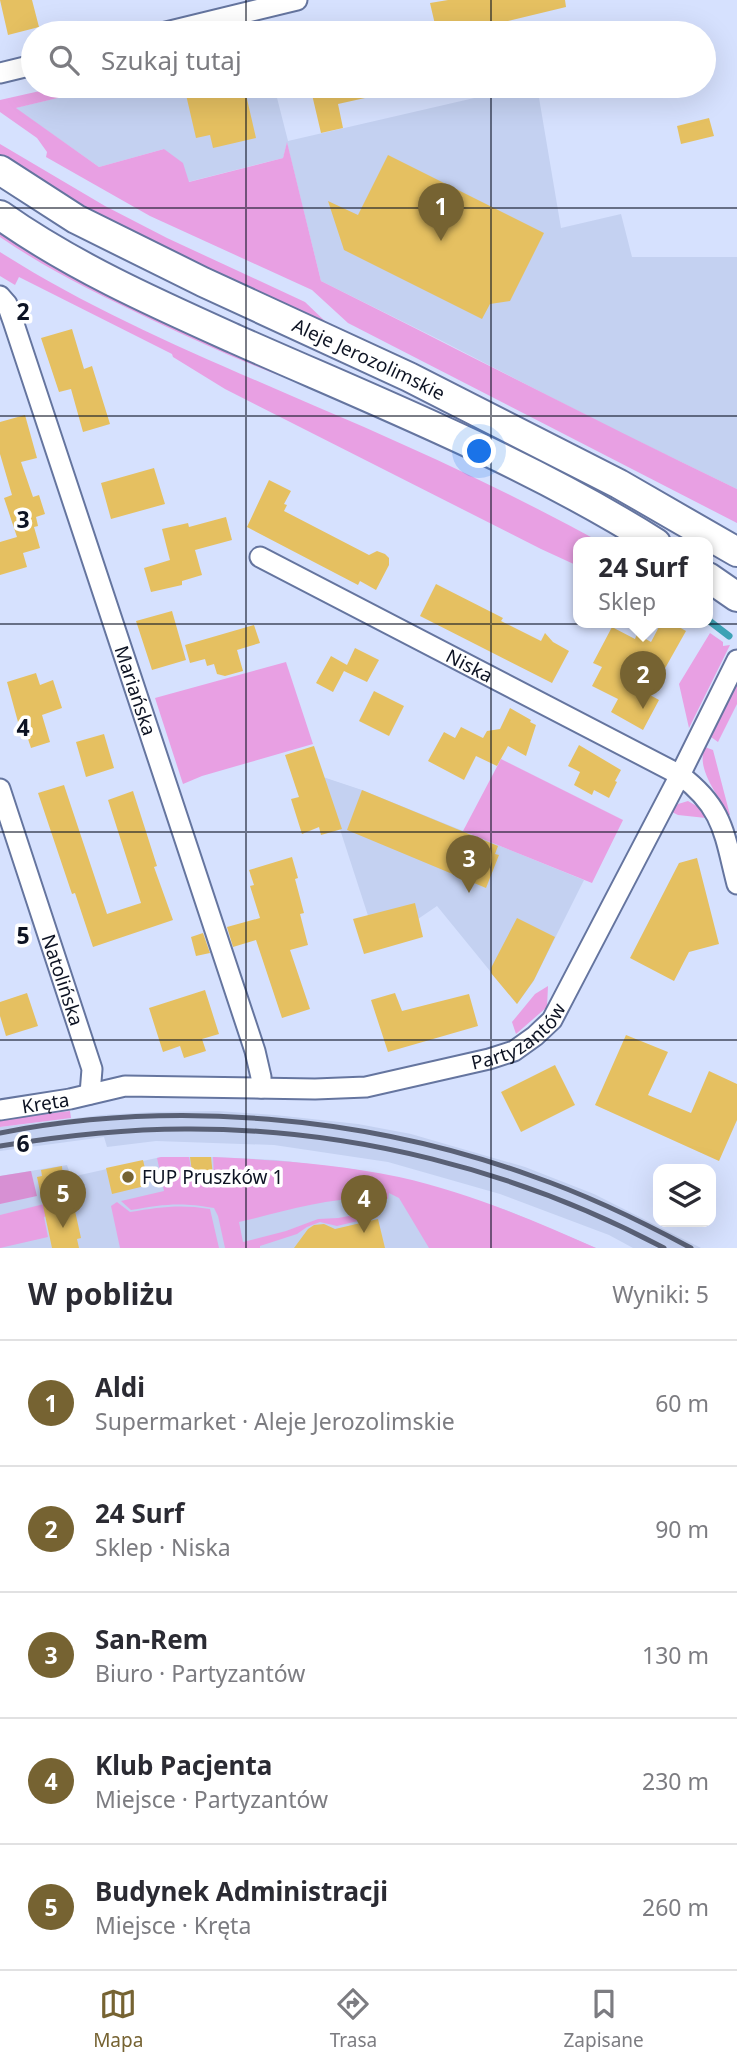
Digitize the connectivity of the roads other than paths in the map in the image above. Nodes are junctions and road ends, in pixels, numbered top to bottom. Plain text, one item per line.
1 (297, 0) edge
2 (211, 21) edge
3 (21, 68) edge
4 (0, 73) edge
5 (0, 170) edge
6 (0, 215) edge
7 (0, 296) edge
8 (647, 537) edge
9 (711, 537) edge
10 (713, 538) edge
11 (737, 552) edge
12 (260, 557) dead end
13 (713, 580) edge
14 (737, 597) edge
15 (737, 660) edge
16 (680, 775) junction
17 (0, 789) edge
18 (737, 884) edge
19 (261, 1088) junction
20 (90, 1094) junction
21 (0, 1110) edge

1 - 2 street
3 - 4 street
5 - 9 main road, Aleje Jerozolimskie
6 - 8 main road, Aleje Jerozolimskie
7 - 19 street, Mariańska
10 - 11 main road, Aleje Jerozolimskie
12 - 16 street, Niska
13 - 14 main road
15 - 16 street, Partyzantów
16 - 18 street, Niska
16 - 19 street, Partyzantów
17 - 20 street, Natolińska
19 - 20 street, Partyzantów
20 - 21 street, Kręta

